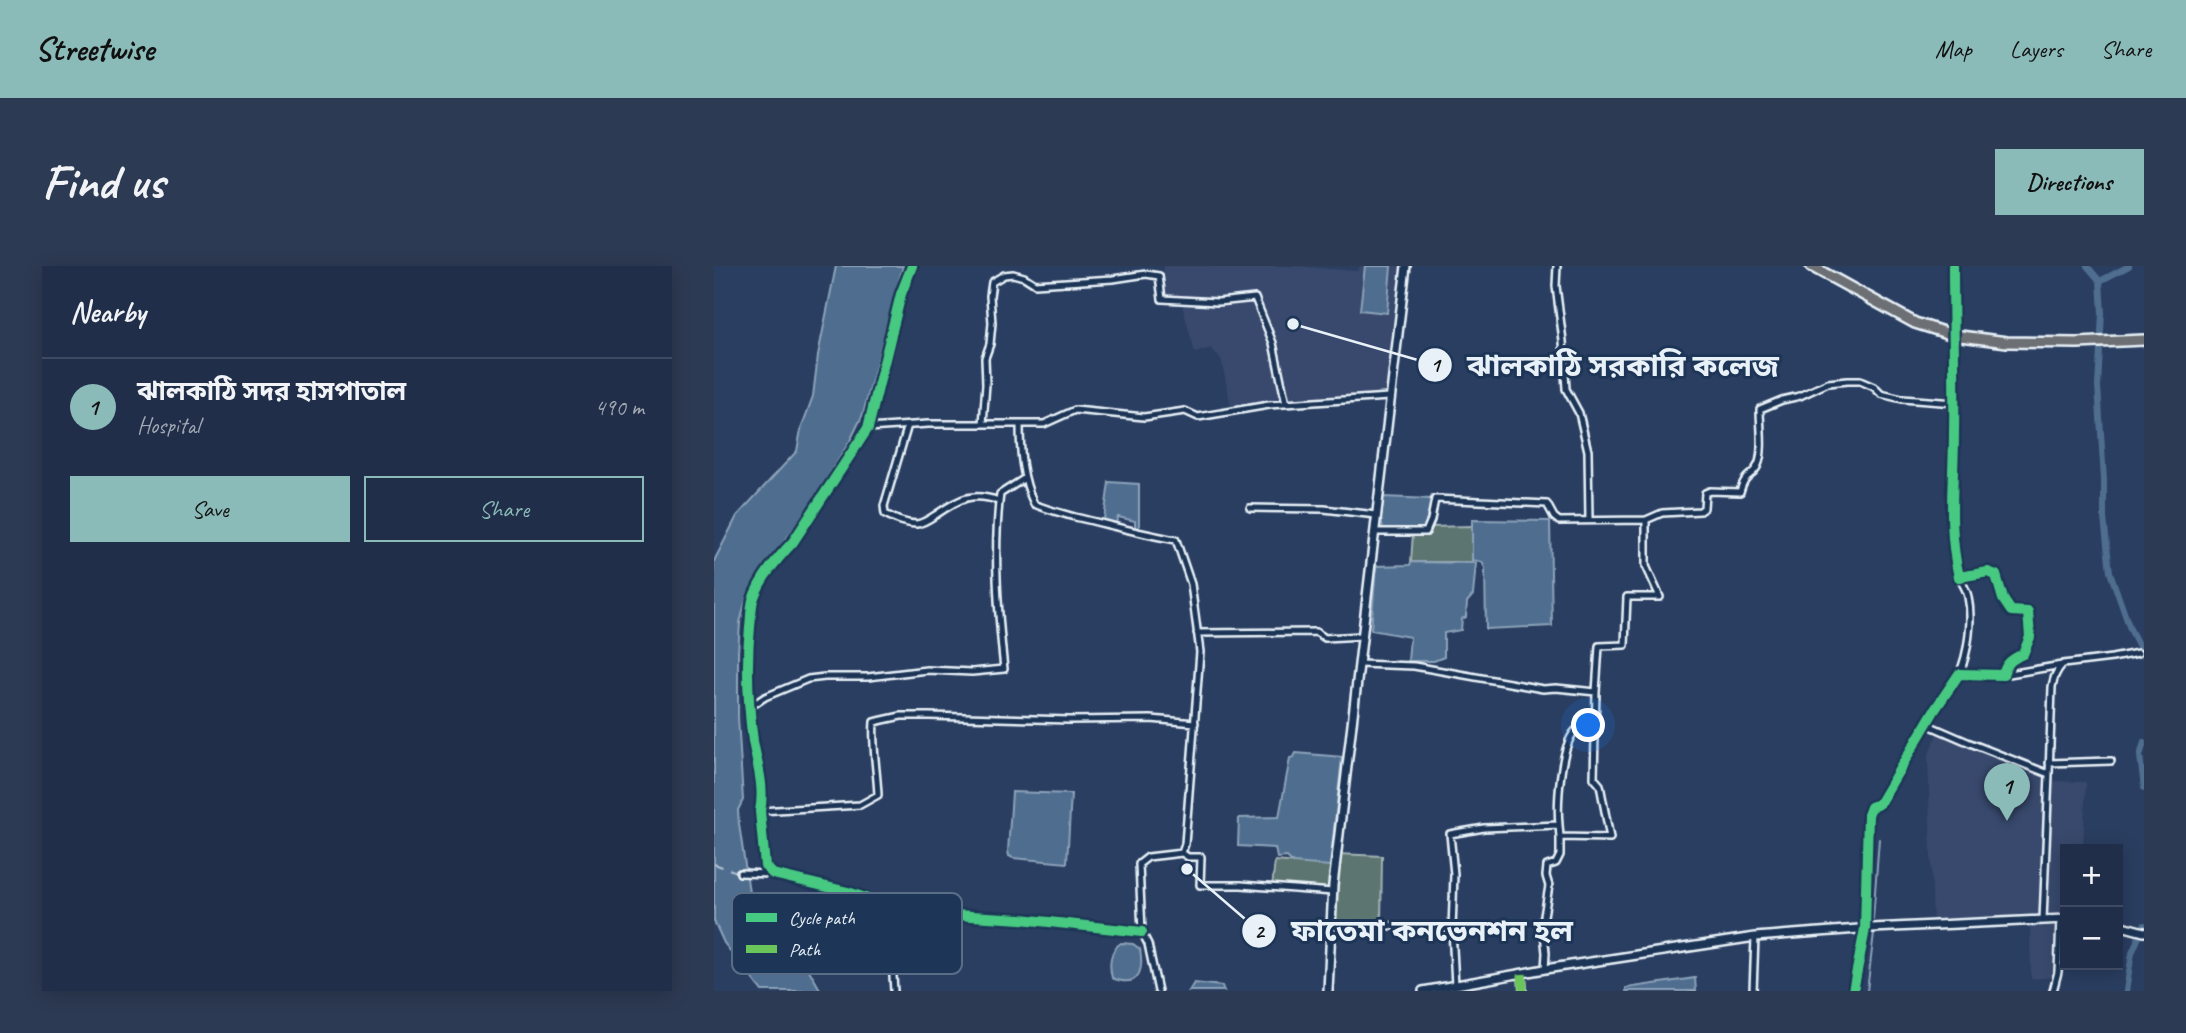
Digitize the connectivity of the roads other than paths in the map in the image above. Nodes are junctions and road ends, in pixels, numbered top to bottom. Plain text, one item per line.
1 (912, 266) edge
2 (1405, 266) edge
3 (1557, 266) edge
4 (1811, 266) edge
5 (1953, 266) edge
6 (1953, 335) junction
7 (2144, 341) edge
8 (1389, 397) junction
9 (1955, 403) junction
10 (1286, 404) junction
11 (983, 424) junction
12 (1020, 424) junction
13 (908, 425) junction
14 (868, 428) junction
15 (1025, 478) junction
16 (999, 501) junction
17 (1250, 508) dead end
18 (1376, 515) junction
19 (1589, 520) junction
20 (1646, 520) junction
21 (1374, 532) junction
22 (1959, 577) junction
23 (1197, 632) junction
24 (1362, 636) junction
25 (2138, 653) dead end
26 (1359, 664) junction
27 (2063, 664) junction
28 (1959, 674) junction
29 (2003, 675) junction
30 (1596, 692) junction
31 (750, 708) junction
32 (1595, 722) junction
33 (1195, 723) junction
34 (1926, 724) junction
35 (2111, 761) dead end
36 (2049, 762) junction
37 (2049, 774) junction
38 (760, 811) junction
39 (1559, 825) junction
40 (1560, 837) junction
41 (1182, 853) junction
42 (740, 873) dead end
43 (773, 874) junction
44 (1333, 892) junction
45 (851, 893) edge
46 (962, 915) edge
47 (2060, 919) edge
48 (2043, 920) junction
49 (1331, 925) junction
50 (2123, 926) edge
51 (1452, 929) junction
52 (1865, 929) junction
53 (1142, 932) junction
54 (2144, 932) edge
55 (1755, 937) junction
56 (2060, 951) edge
57 (1545, 969) junction
58 (1522, 974) junction
59 (1455, 985) junction
60 (1158, 991) edge
61 (1328, 991) edge
62 (1423, 991) edge
63 (1523, 991) edge
64 (1753, 991) edge
65 (1853, 991) edge
66 (2053, 991) edge

1 - 14 street
2 - 8 main road
3 - 19 street
4 - 6 highway
5 - 6 street
6 - 7 highway
6 - 9 street
8 - 10 street
8 - 18 main road
9 - 20 street
9 - 22 street
10 - 11 street
10 - 12 street
11 - 12 street
11 - 13 street
12 - 15 street
13 - 14 street
13 - 16 street
14 - 31 street
15 - 16 street
15 - 23 street
16 - 31 street
17 - 18 street
18 - 21 main road
19 - 20 street
19 - 21 street
20 - 30 street
21 - 24 main road
22 - 28 street
22 - 29 street
23 - 24 street
23 - 33 street
24 - 26 main road
25 - 27 street
26 - 30 street
26 - 44 main road
27 - 29 street
27 - 36 street
28 - 29 street
28 - 34 street
30 - 32 street
31 - 38 street
32 - 39 street
32 - 40 street
33 - 38 street
33 - 41 street
34 - 37 street
34 - 52 street
35 - 36 street
36 - 37 street
37 - 48 street
38 - 43 street
39 - 40 street
39 - 51 street
40 - 57 street
41 - 44 street
41 - 53 street
42 - 43 street
43 - 45 street
44 - 49 main road
46 - 53 street
47 - 48 main road
48 - 52 main road
49 - 51 street
49 - 61 main road
50 - 54 main road
51 - 59 street
52 - 55 main road
52 - 65 street
53 - 60 street
55 - 57 main road
55 - 64 street
56 - 66 street
57 - 58 main road
58 - 59 main road
58 - 63 street
59 - 62 main road

